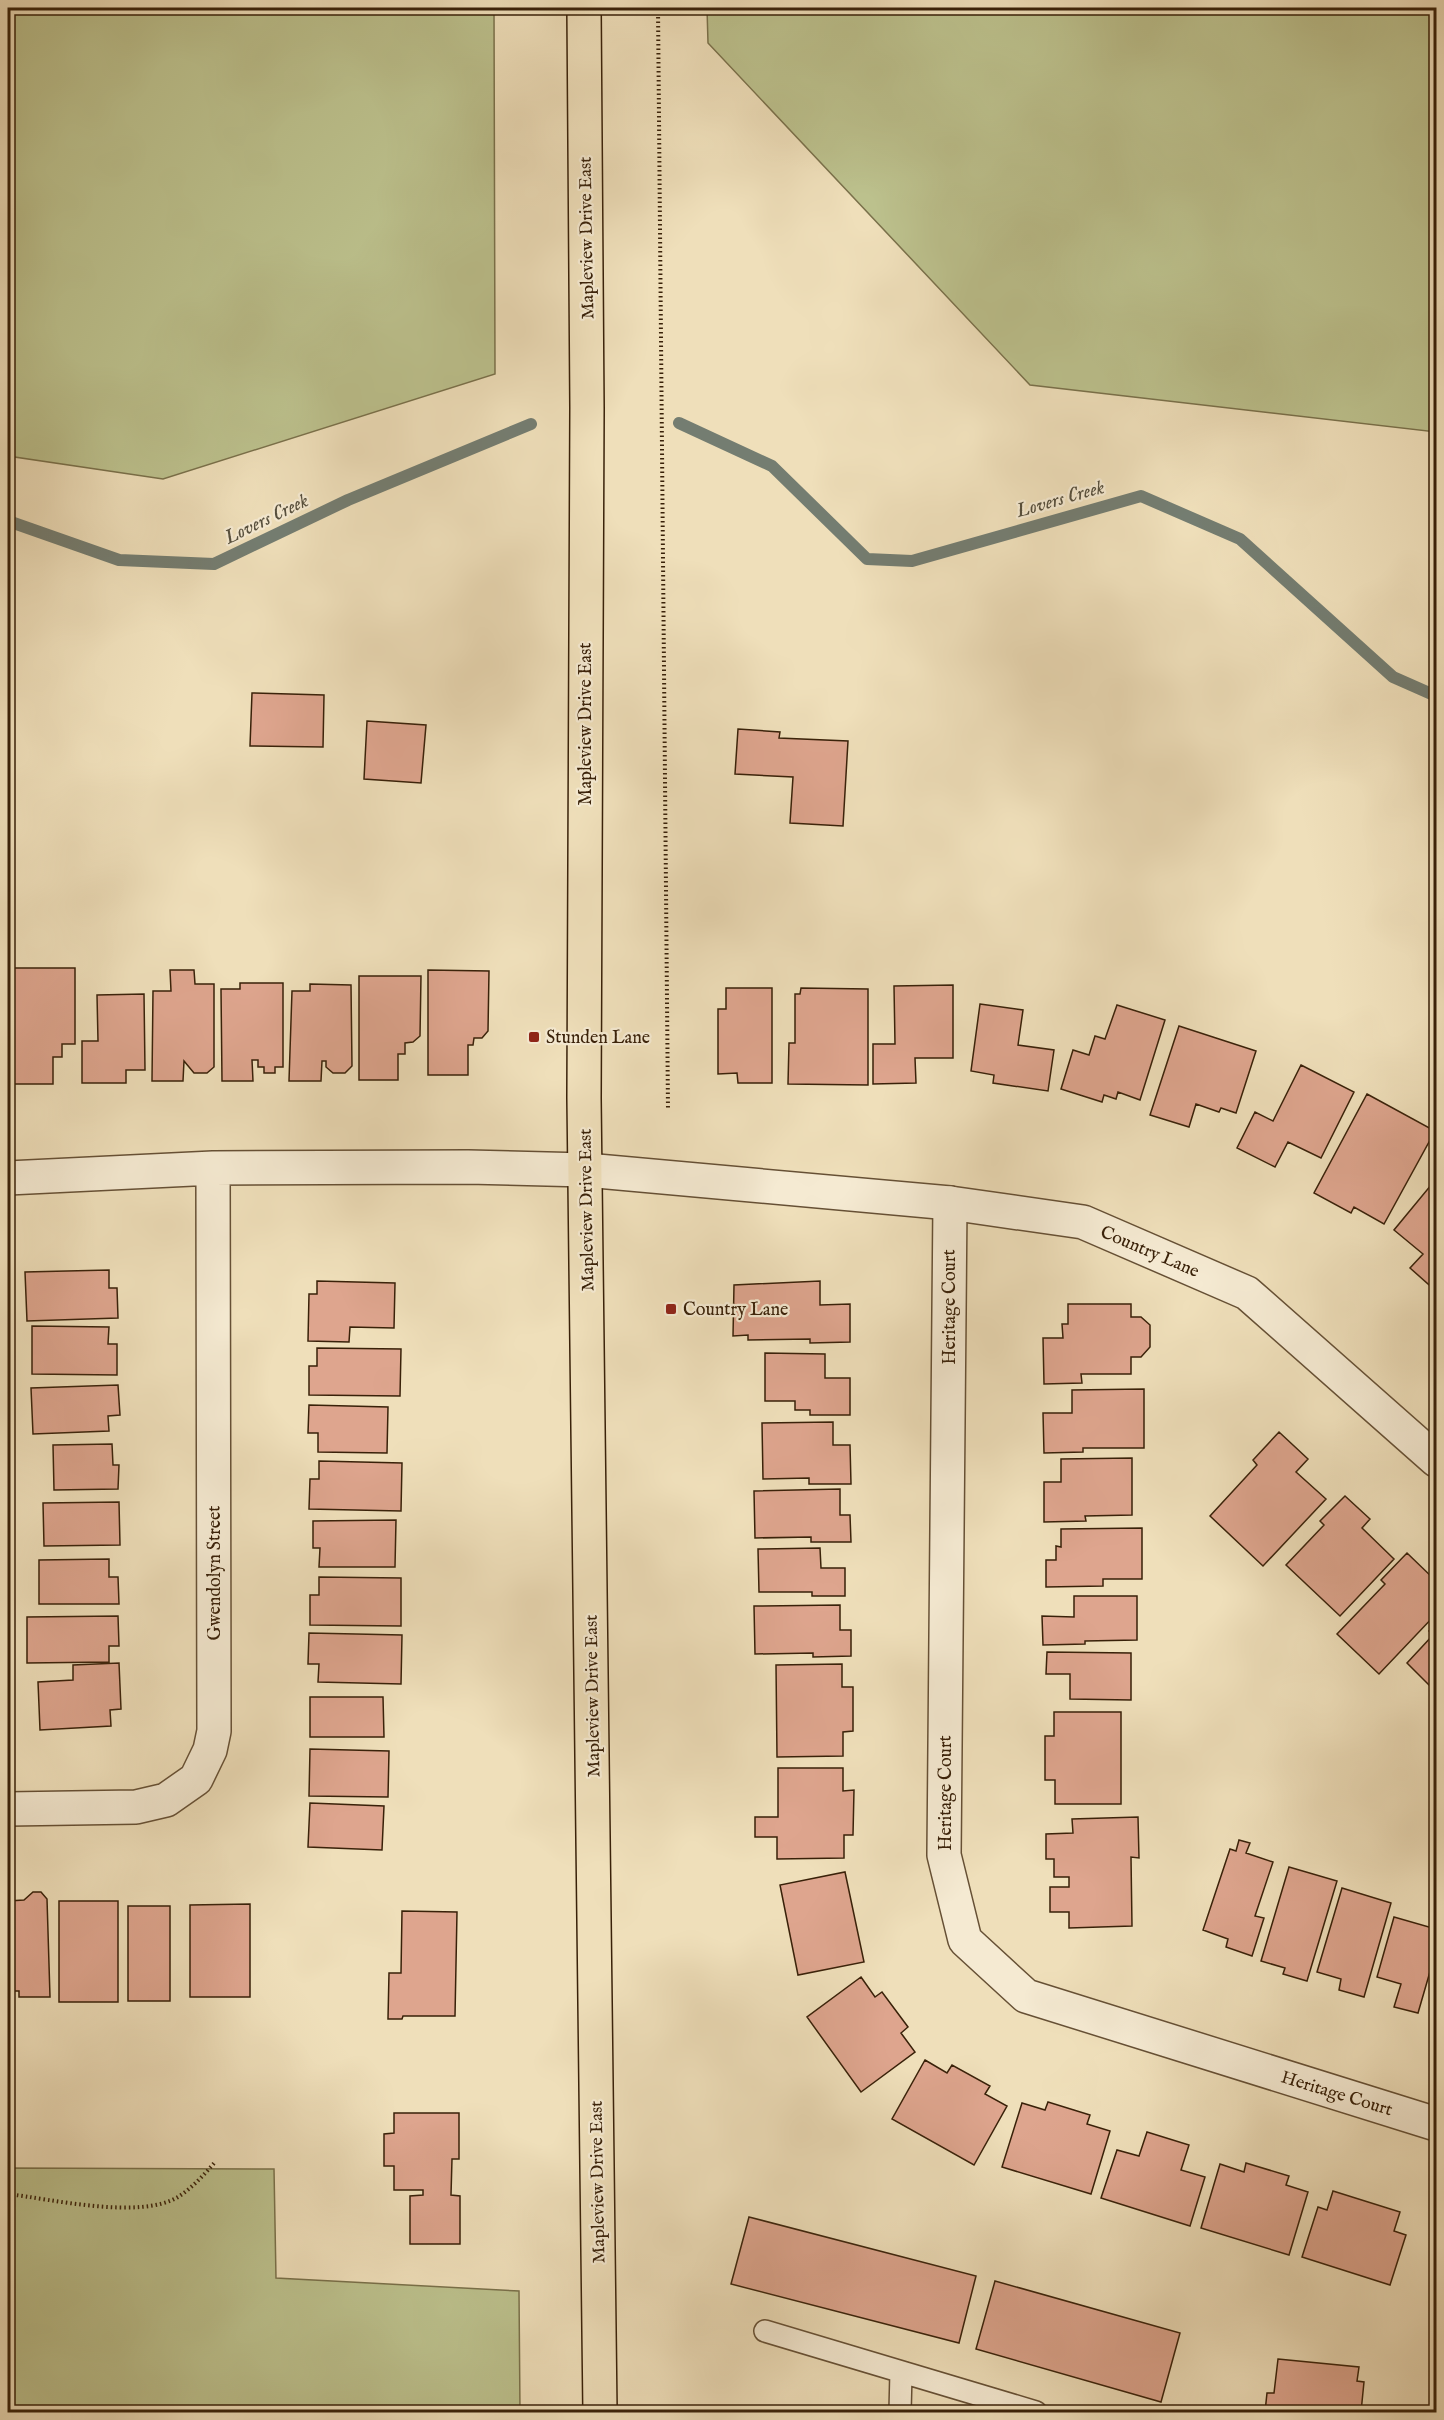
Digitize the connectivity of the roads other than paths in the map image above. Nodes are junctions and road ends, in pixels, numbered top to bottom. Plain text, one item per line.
1 (584, 8) edge
2 (213, 1168) junction
3 (586, 1170) junction
4 (8, 1178) edge
5 (950, 1203) junction
6 (1437, 1460) edge
7 (8, 1809) edge
8 (1437, 2124) edge
9 (765, 2331) dead end
10 (901, 2372) junction
11 (600, 2412) edge
12 (900, 2412) edge
13 (1036, 2412) edge

1 - 3 main road, Mapleview Drive East
2 - 3 street
2 - 4 street
2 - 7 street, Gwendolyn Street
3 - 5 street, Country Lane
3 - 11 main road, Mapleview Drive East
5 - 6 street, Country Lane
5 - 8 street, Heritage Court
9 - 10 lane
10 - 12 lane
10 - 13 lane

